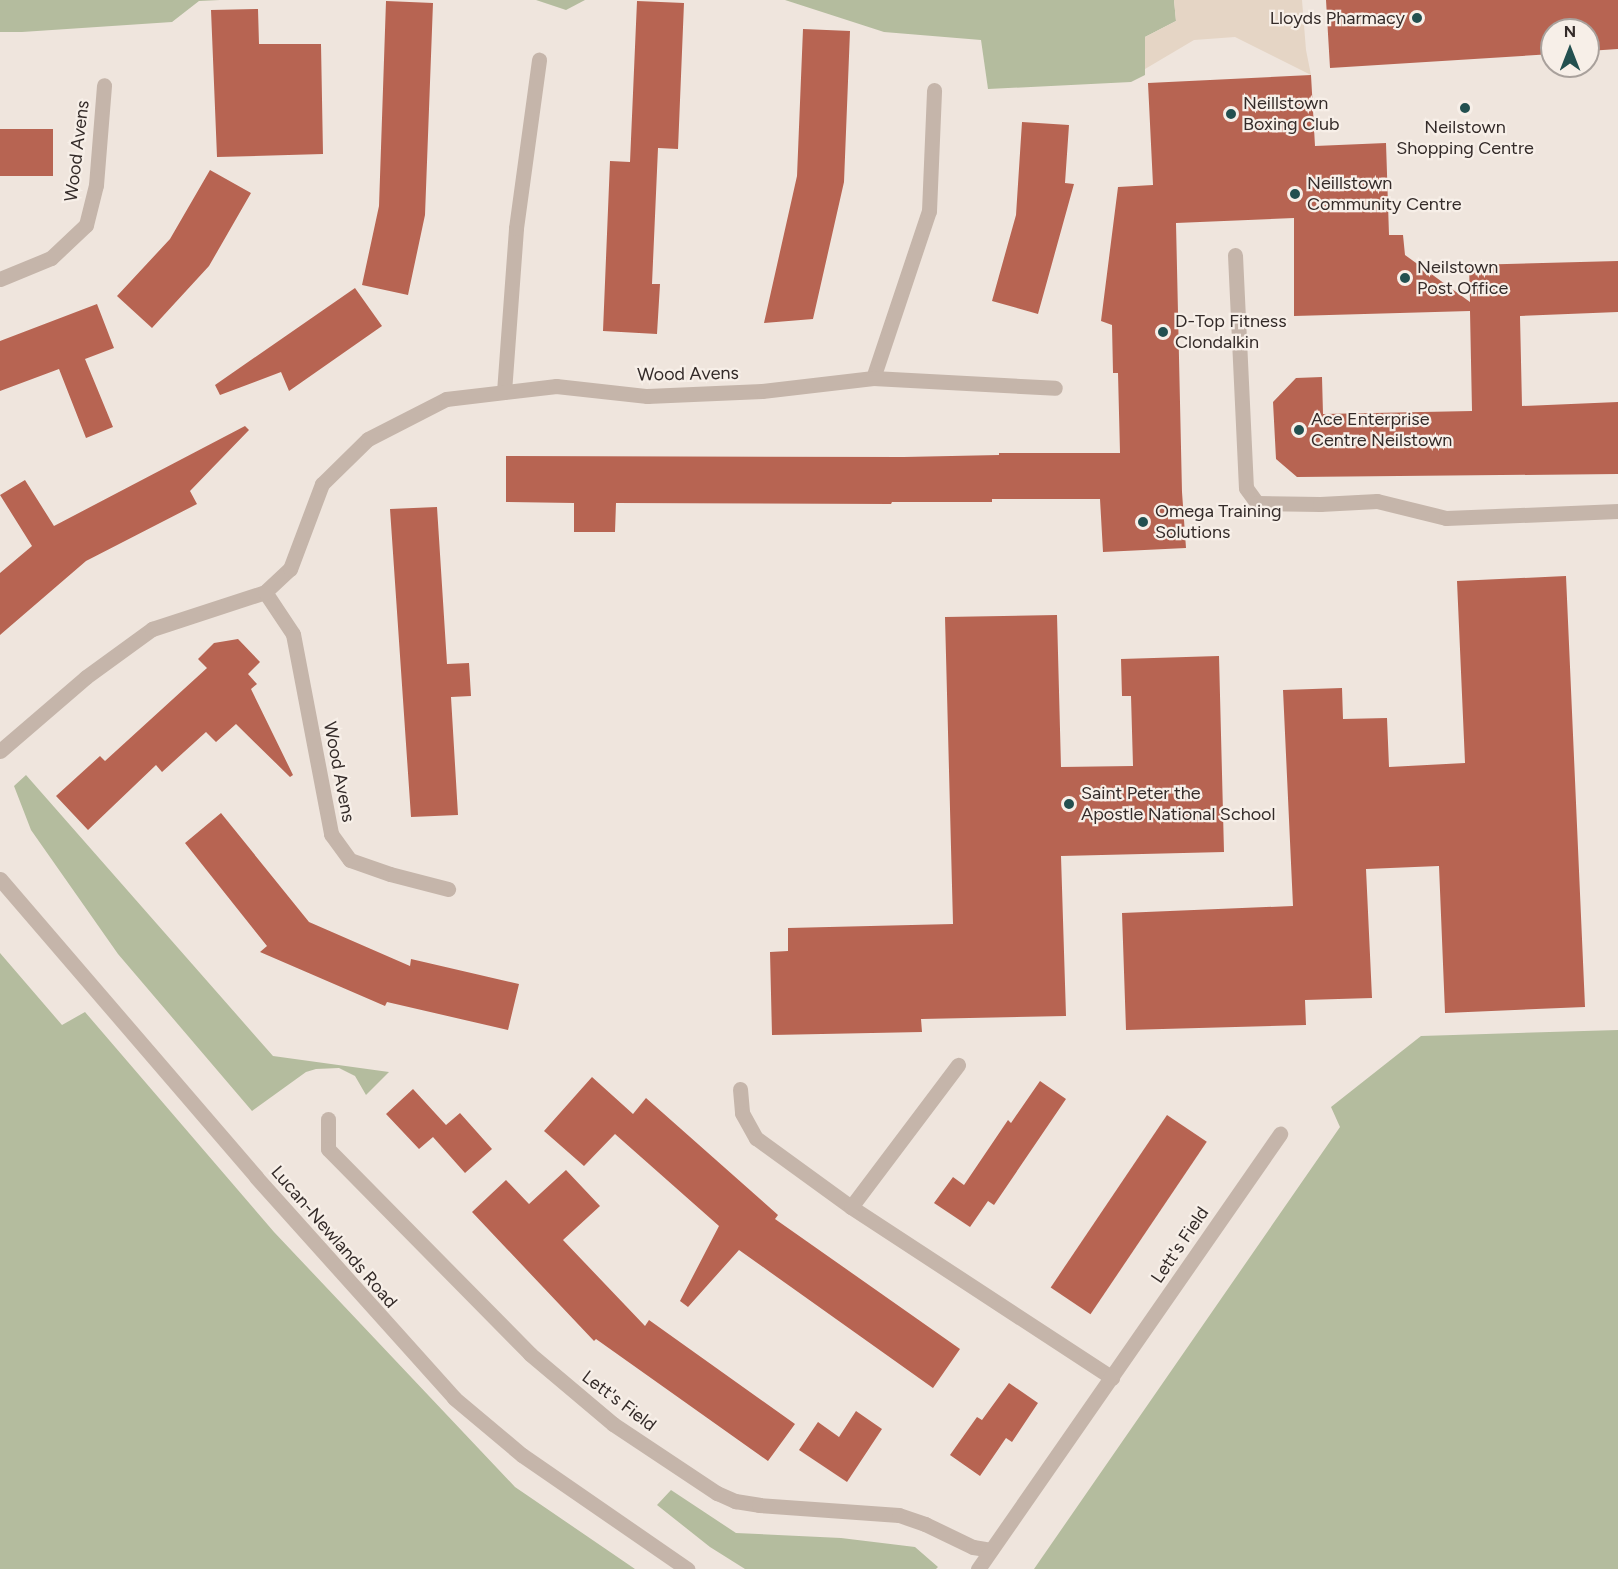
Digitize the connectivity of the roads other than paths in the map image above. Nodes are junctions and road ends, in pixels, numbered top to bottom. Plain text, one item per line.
1 (539, 60) dead end
2 (104, 85) dead end
3 (934, 90) dead end
4 (1235, 255) dead end
5 (0, 279) edge
6 (873, 378) junction
7 (1055, 388) dead end
8 (504, 392) junction
9 (1618, 512) edge
10 (265, 592) junction
11 (0, 751) edge
12 (0, 879) edge
13 (448, 890) dead end
14 (958, 1065) dead end
15 (740, 1089) dead end
16 (328, 1119) dead end
17 (1280, 1134) dead end
18 (851, 1207) junction
19 (1112, 1378) junction
20 (992, 1550) junction
21 (687, 1569) edge
22 (978, 1569) edge

1 - 8 street
2 - 5 street, Wood Avens
3 - 6 street
4 - 9 street
6 - 7 street, Wood Avens
6 - 8 street, Wood Avens
8 - 10 street, Wood Avens
10 - 11 street, Wood Avens
10 - 13 street, Wood Avens
12 - 21 street, Lucan-Newlands Road
14 - 18 street
15 - 18 street
16 - 20 street, Lett's Field
17 - 19 street, Lett's Field
18 - 19 street
19 - 20 street, Lett's Field
20 - 22 street, Lett's Field

